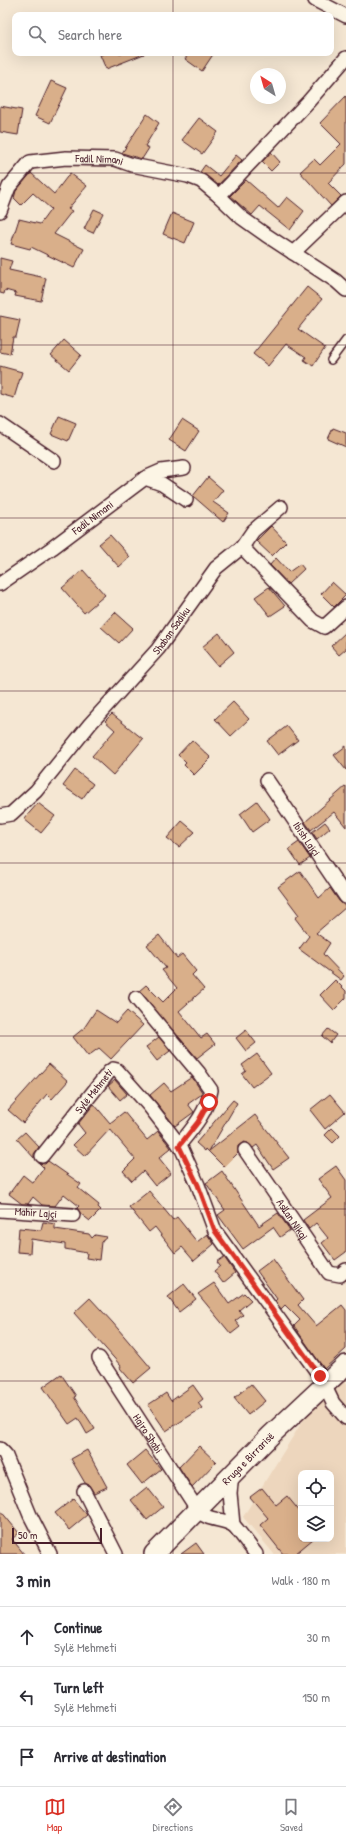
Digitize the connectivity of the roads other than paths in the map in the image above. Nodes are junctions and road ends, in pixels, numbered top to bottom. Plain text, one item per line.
1 (315, 0) edge
2 (346, 16) edge
3 (346, 58) edge
4 (219, 196) junction
5 (346, 202) edge
6 (0, 211) edge
7 (293, 253) junction
8 (346, 290) edge
9 (346, 340) edge
10 (331, 360) dead end
11 (0, 424) edge
12 (54, 461) dead end
13 (184, 468) dead end
14 (145, 478) junction
15 (186, 500) dead end
16 (281, 507) dead end
17 (242, 547) junction
18 (0, 584) edge
19 (346, 607) edge
20 (267, 780) dead end
21 (0, 816) edge
22 (346, 897) edge
23 (136, 998) dead end
24 (179, 1146) junction
25 (245, 1150) dead end
26 (42, 1156) dead end
27 (0, 1210) edge
28 (72, 1215) dead end
29 (346, 1270) edge
30 (99, 1358) dead end
31 (346, 1366) edge
32 (325, 1385) junction
33 (346, 1418) edge
34 (0, 1449) edge
35 (232, 1473) junction
36 (84, 1491) dead end
37 (197, 1509) junction
38 (233, 1525) junction
39 (50, 1554) edge
40 (116, 1554) edge
41 (154, 1554) edge
42 (256, 1554) edge

1 - 2 street
3 - 4 street
4 - 6 street, Fadil Nimani
4 - 7 street, Fadil Nimani
5 - 7 street
7 - 8 street, Fadil Nimani
9 - 10 lane
11 - 12 street
13 - 14 street, Fadil Nimani
14 - 15 street
14 - 18 street, Fadil Nimani
16 - 17 street, Shaban Sadiku
17 - 19 street
17 - 21 street, Shaban Sadiku
20 - 22 street, Ibish Lajçi
23 - 24 street
24 - 26 street, Sylë Mehmeti
24 - 32 street, Sylë Mehmeti
25 - 29 street, Asllan Nikqi
27 - 28 street, Mahir Lajçi
30 - 37 street, Hajro Shabi
31 - 32 street, Rruga e Birrarisë
32 - 33 street, Sylë Mehmeti
32 - 35 street, Rruga e Birrarisë
34 - 39 street
35 - 37 street, Rruga e Birrarisë
35 - 38 street
36 - 40 street
37 - 38 street
37 - 41 street, Rruga e Birrarisë
38 - 42 street

